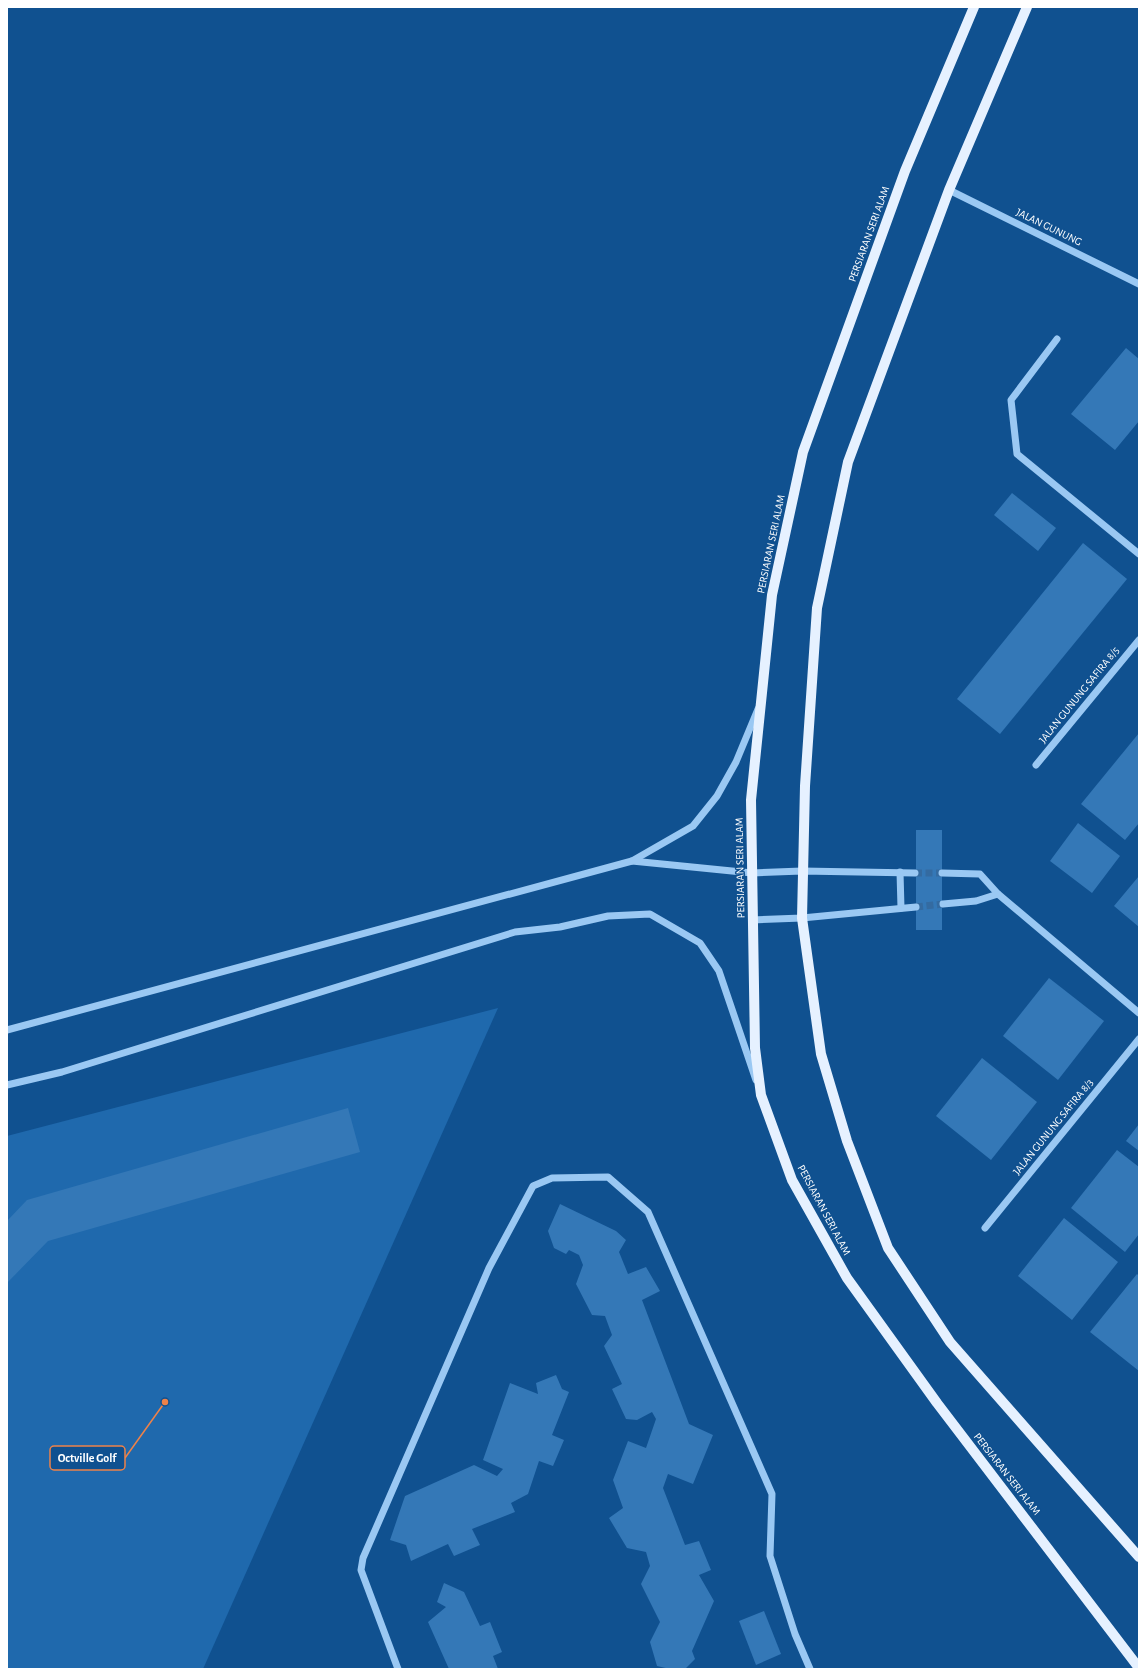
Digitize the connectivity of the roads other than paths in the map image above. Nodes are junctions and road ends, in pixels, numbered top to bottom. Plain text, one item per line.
1 (974, 7) edge
2 (1027, 7) edge
3 (948, 190) junction
4 (1139, 284) edge
5 (1056, 339) dead end
6 (1139, 554) edge
7 (1139, 640) edge
8 (761, 702) junction
9 (1036, 765) dead end
10 (632, 861) junction
11 (802, 871) junction
12 (900, 872) junction
13 (752, 873) junction
14 (916, 873) tunnel mouth
15 (942, 873) tunnel mouth
16 (998, 894) junction
17 (943, 904) tunnel mouth
18 (916, 907) tunnel mouth
19 (901, 908) junction
20 (802, 918) junction
21 (752, 920) junction
22 (1139, 1013) edge
23 (7, 1030) edge
24 (1139, 1039) edge
25 (7, 1085) edge
26 (761, 1095) junction
27 (985, 1228) dead end
28 (1139, 1557) edge
29 (1139, 1668) edge
30 (398, 1669) edge
31 (810, 1669) edge

1 - 8 main road, PERSIARAN SERI ALAM
2 - 3 main road
3 - 4 street, JALAN GUNUNG
3 - 11 main road
5 - 6 street
7 - 9 street, JALAN GUNUNG SAFIRA 8/5
8 - 10 street
8 - 13 main road, PERSIARAN SERI ALAM
10 - 13 street
10 - 23 street
11 - 12 street
11 - 13 street
11 - 20 main road
12 - 14 street
12 - 19 street
13 - 21 main road, PERSIARAN SERI ALAM
15 - 16 street
16 - 17 street
16 - 22 street
18 - 19 street
19 - 20 street
20 - 21 street
20 - 28 main road
21 - 26 main road, PERSIARAN SERI ALAM
24 - 27 street, JALAN GUNUNG SAFIRA 8/3
25 - 26 street
26 - 29 main road, PERSIARAN SERI ALAM
30 - 31 street

